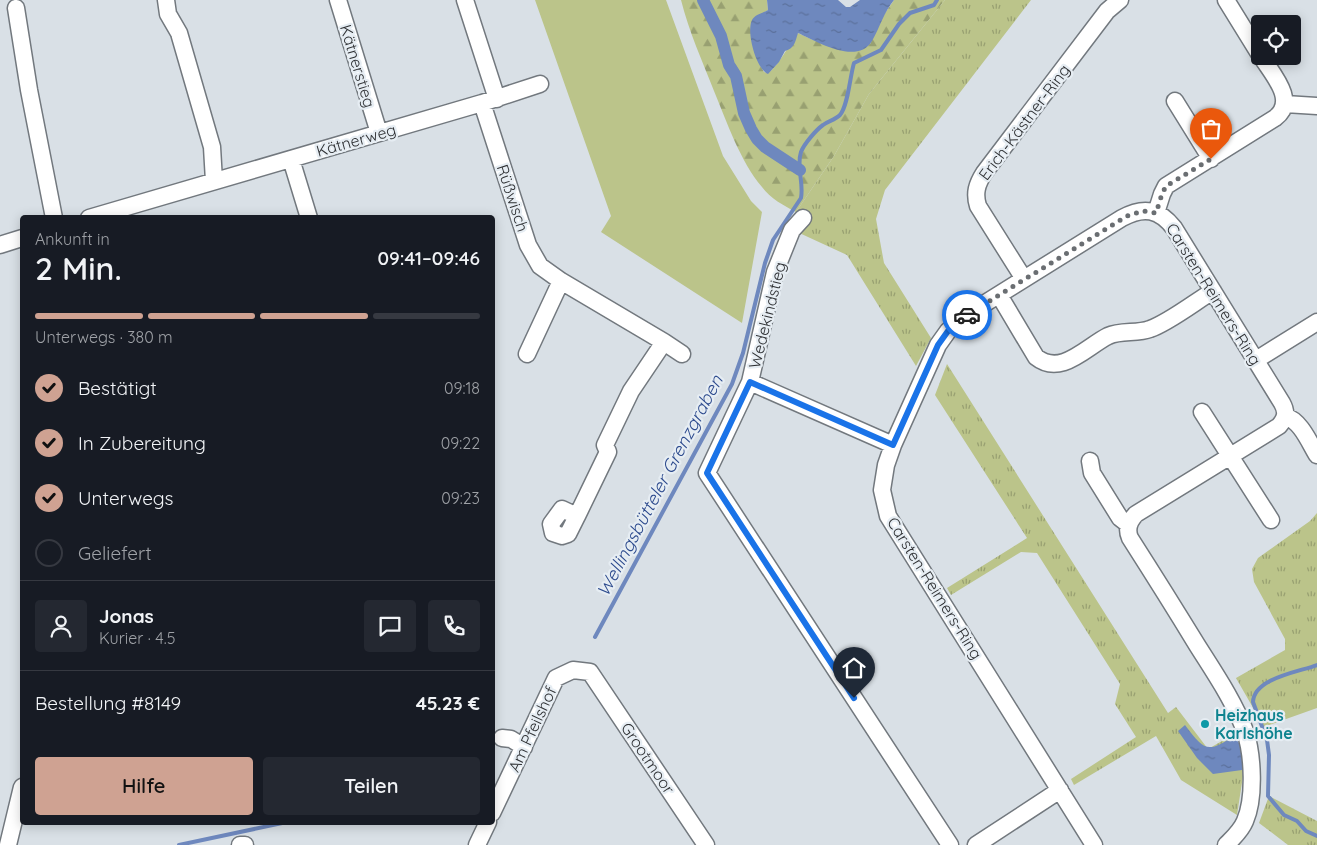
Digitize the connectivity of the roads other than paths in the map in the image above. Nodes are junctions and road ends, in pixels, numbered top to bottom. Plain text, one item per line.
1 (338, 0) edge
2 (465, 0) edge
3 (1120, 0) edge
4 (1226, 0) edge
5 (167, 7) edge
6 (16, 8) dead end
7 (1251, 40) edge
8 (1266, 65) edge
9 (540, 84) dead end
10 (490, 101) junction
11 (1176, 101) dead end
12 (1285, 104) junction
13 (1317, 106) edge
14 (379, 133) junction
15 (291, 159) junction
16 (1211, 159) junction
17 (214, 181) junction
18 (1156, 213) junction
19 (53, 215) edge
20 (99, 215) edge
21 (308, 215) edge
22 (803, 218) dead end
23 (20, 239) edge
24 (0, 245) edge
25 (1024, 279) junction
26 (561, 281) junction
27 (1213, 291) junction
28 (998, 295) junction
29 (1317, 322) edge
30 (664, 342) junction
31 (527, 354) dead end
32 (682, 354) dead end
33 (1256, 360) junction
34 (750, 382) junction
35 (1202, 412) dead end
36 (1286, 416) junction
37 (893, 445) junction
38 (1317, 455) edge
39 (1230, 456) junction
40 (1090, 461) dead end
41 (577, 516) dead end
42 (1271, 520) dead end
43 (1129, 525) junction
44 (590, 672) joint
45 (502, 738) dead end
46 (524, 747) junction
47 (1060, 790) junction
48 (20, 795) edge
49 (495, 807) edge
50 (487, 825) edge
51 (8, 845) edge
52 (240, 845) edge
53 (245, 845) edge
54 (477, 845) edge
55 (706, 845) edge
56 (950, 845) edge
57 (976, 845) edge
58 (1094, 845) edge
59 (1226, 845) edge

1 - 14 street, Kätnerstieg
2 - 10 street
3 - 25 street, Erich-Kästner-Ring
4 - 7 street
5 - 17 street
6 - 19 street
8 - 12 street
9 - 10 street, Kätnerweg
10 - 14 street, Kätnerweg
10 - 26 street, Rüßwisch
11 - 16 street
12 - 13 street
12 - 16 street
14 - 15 street, Kätnerweg
15 - 17 street, Kätnerweg
15 - 21 street
16 - 18 street
17 - 20 street, Kätnerweg
18 - 25 street, Carsten-Reimers-Ring
18 - 27 street, Carsten-Reimers-Ring
22 - 34 street, Wedekindstieg
23 - 24 street
25 - 28 street, Carsten-Reimers-Ring
26 - 30 street, Rüßwisch
26 - 31 street
27 - 28 street
27 - 33 street, Carsten-Reimers-Ring
28 - 37 street, Carsten-Reimers-Ring
29 - 33 street
30 - 32 street, Rüßwisch
30 - 41 street
33 - 36 street, Carsten-Reimers-Ring
34 - 37 street, Wedekindstieg
34 - 56 street
35 - 39 street
36 - 38 street
36 - 39 street
37 - 47 street, Carsten-Reimers-Ring
39 - 42 street
39 - 43 street
40 - 43 street
43 - 59 street
44 - 46 street, Am Pfeilshof
44 - 55 street, Grootmoor
45 - 46 street
46 - 49 street, Am Pfeilshof
47 - 57 street
47 - 58 street, Carsten-Reimers-Ring
48 - 51 street
50 - 54 street
52 - 53 street

